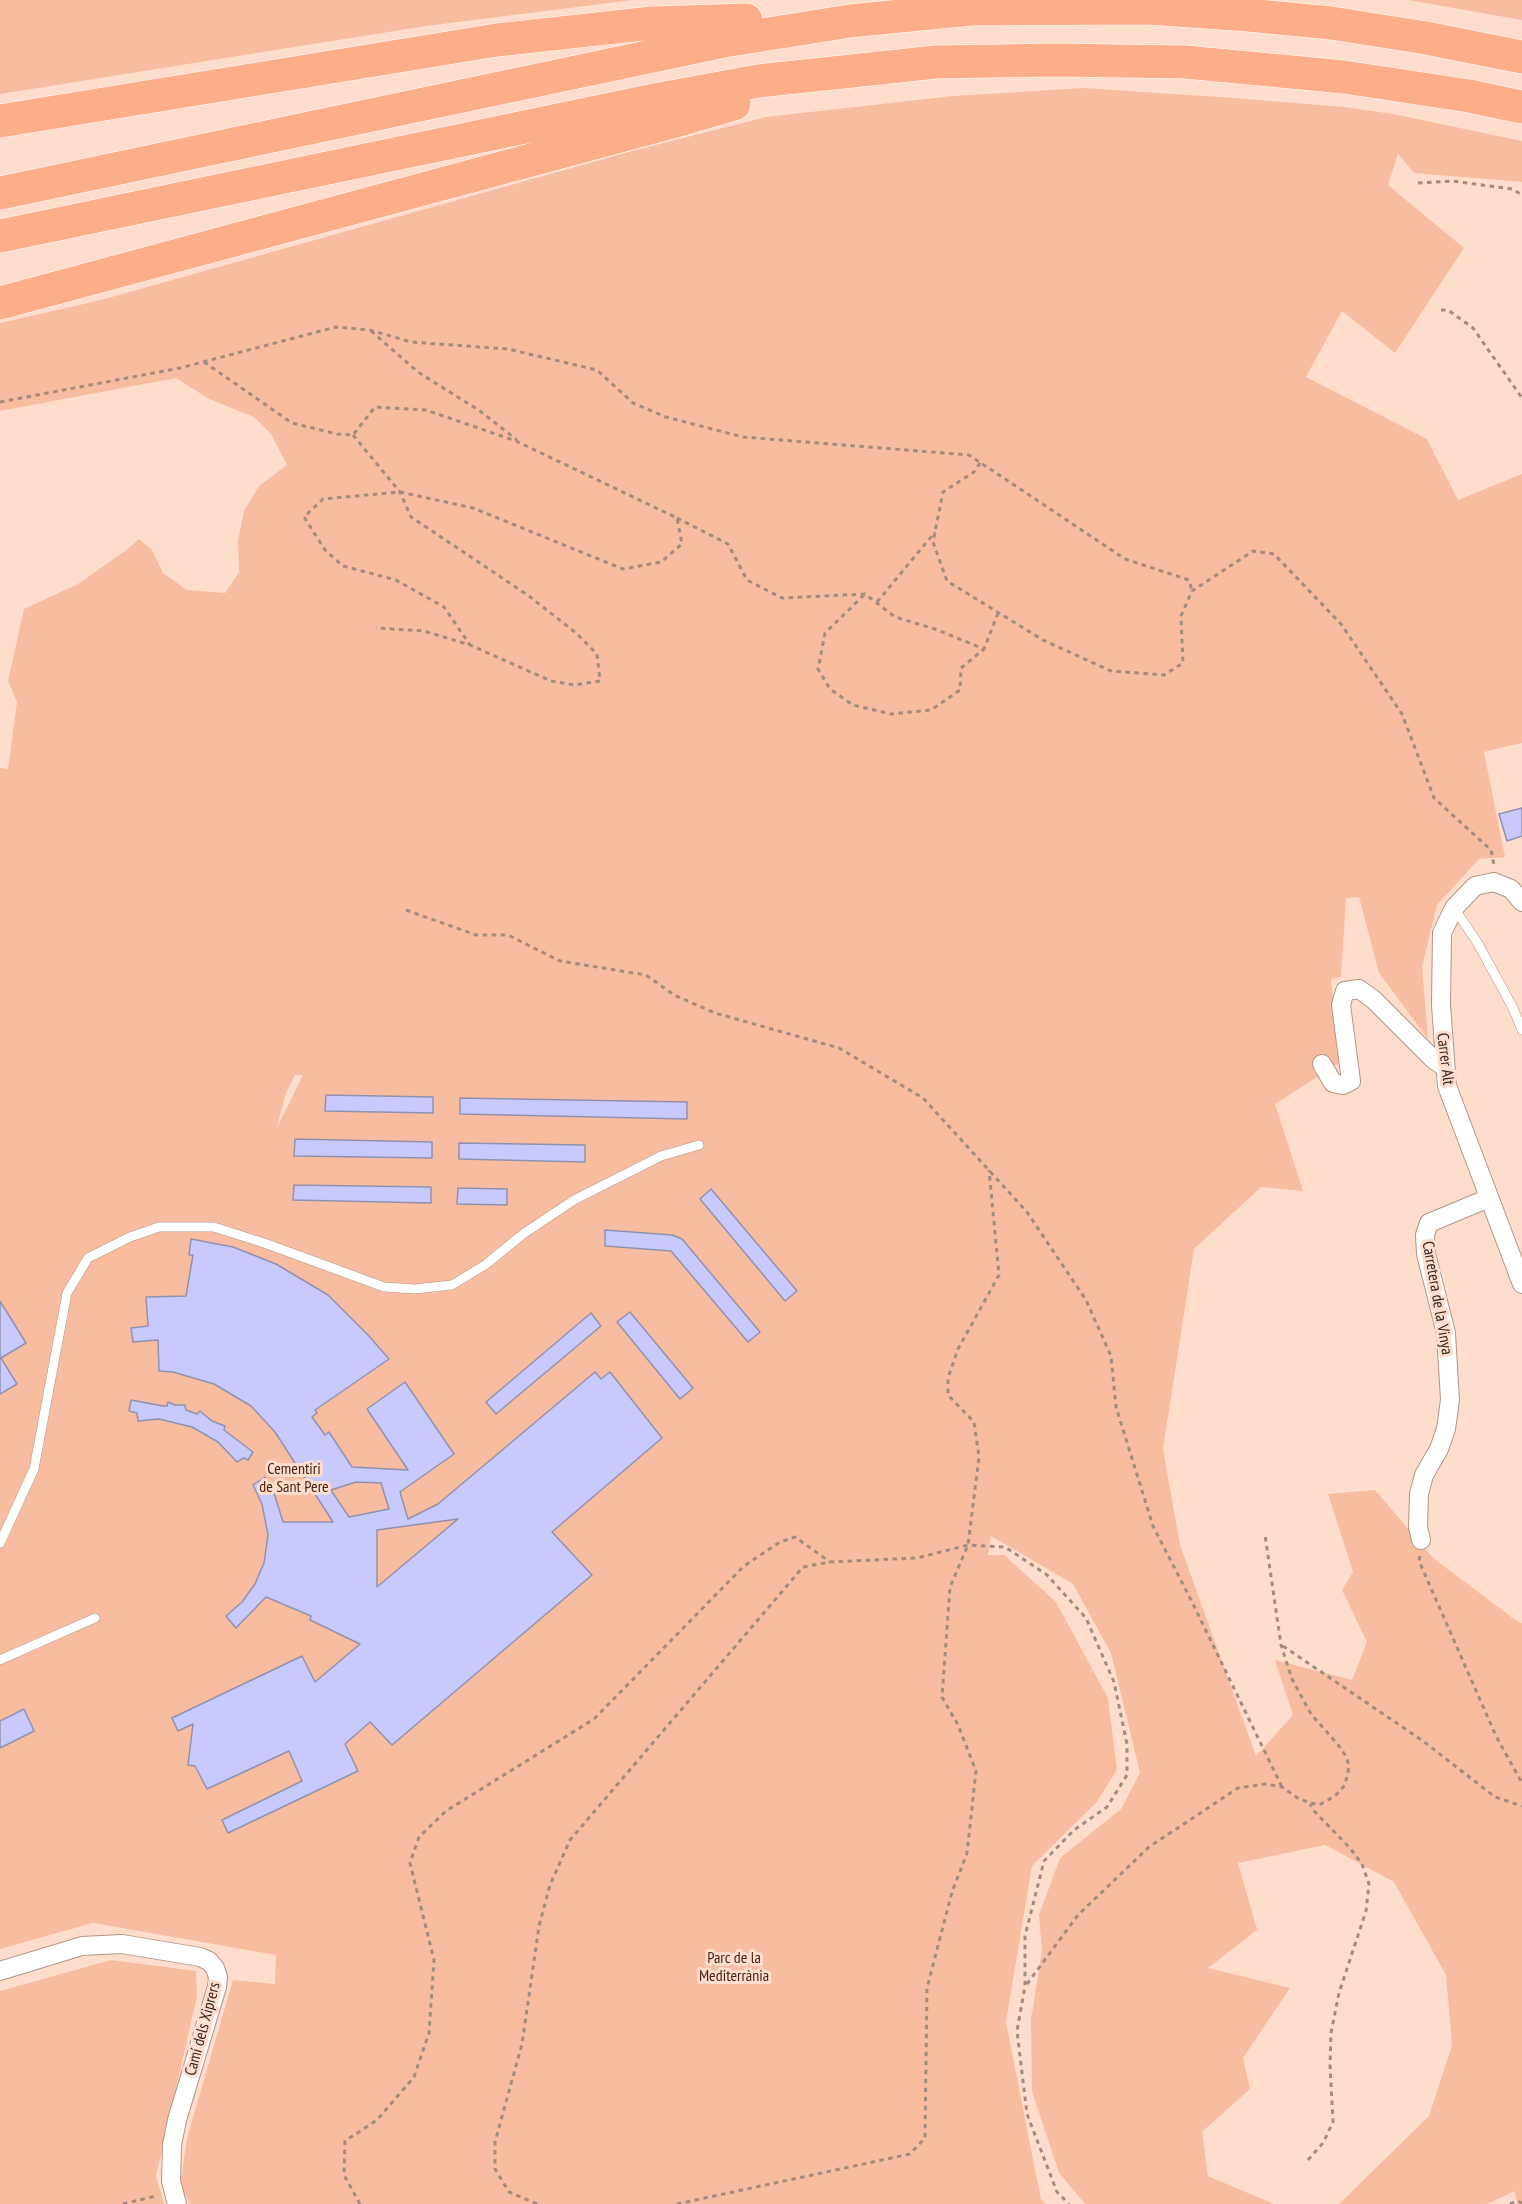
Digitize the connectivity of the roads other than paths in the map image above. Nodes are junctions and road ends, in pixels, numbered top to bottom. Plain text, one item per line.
1 (849, 21) junction
2 (1522, 57) edge
3 (837, 72) junction
4 (1522, 107) edge
5 (0, 121) edge
6 (0, 193) edge
7 (0, 236) edge
8 (0, 303) edge
9 (1522, 902) edge
10 (1454, 908) junction
11 (1522, 1030) edge
12 (1322, 1064) dead end
13 (1444, 1066) junction
14 (699, 1145) dead end
15 (1489, 1198) junction
16 (1522, 1284) edge
17 (1421, 1540) road end
18 (0, 1543) edge
19 (95, 1618) dead end
20 (0, 1660) edge
21 (0, 1971) edge
22 (175, 2198) edge

1 - 2 highway
1 - 5 highway
1 - 6 highway
3 - 4 highway
3 - 7 highway
3 - 8 highway
9 - 10 street, Carrer Alt
10 - 11 lane
10 - 13 street, Carrer Alt
12 - 13 street
13 - 15 street, Carrer Alt
14 - 18 lane
15 - 16 street, Carrer Alt
15 - 17 street, Carretera de la Vinya
19 - 20 lane
21 - 22 street, Camí dels Xiprers

